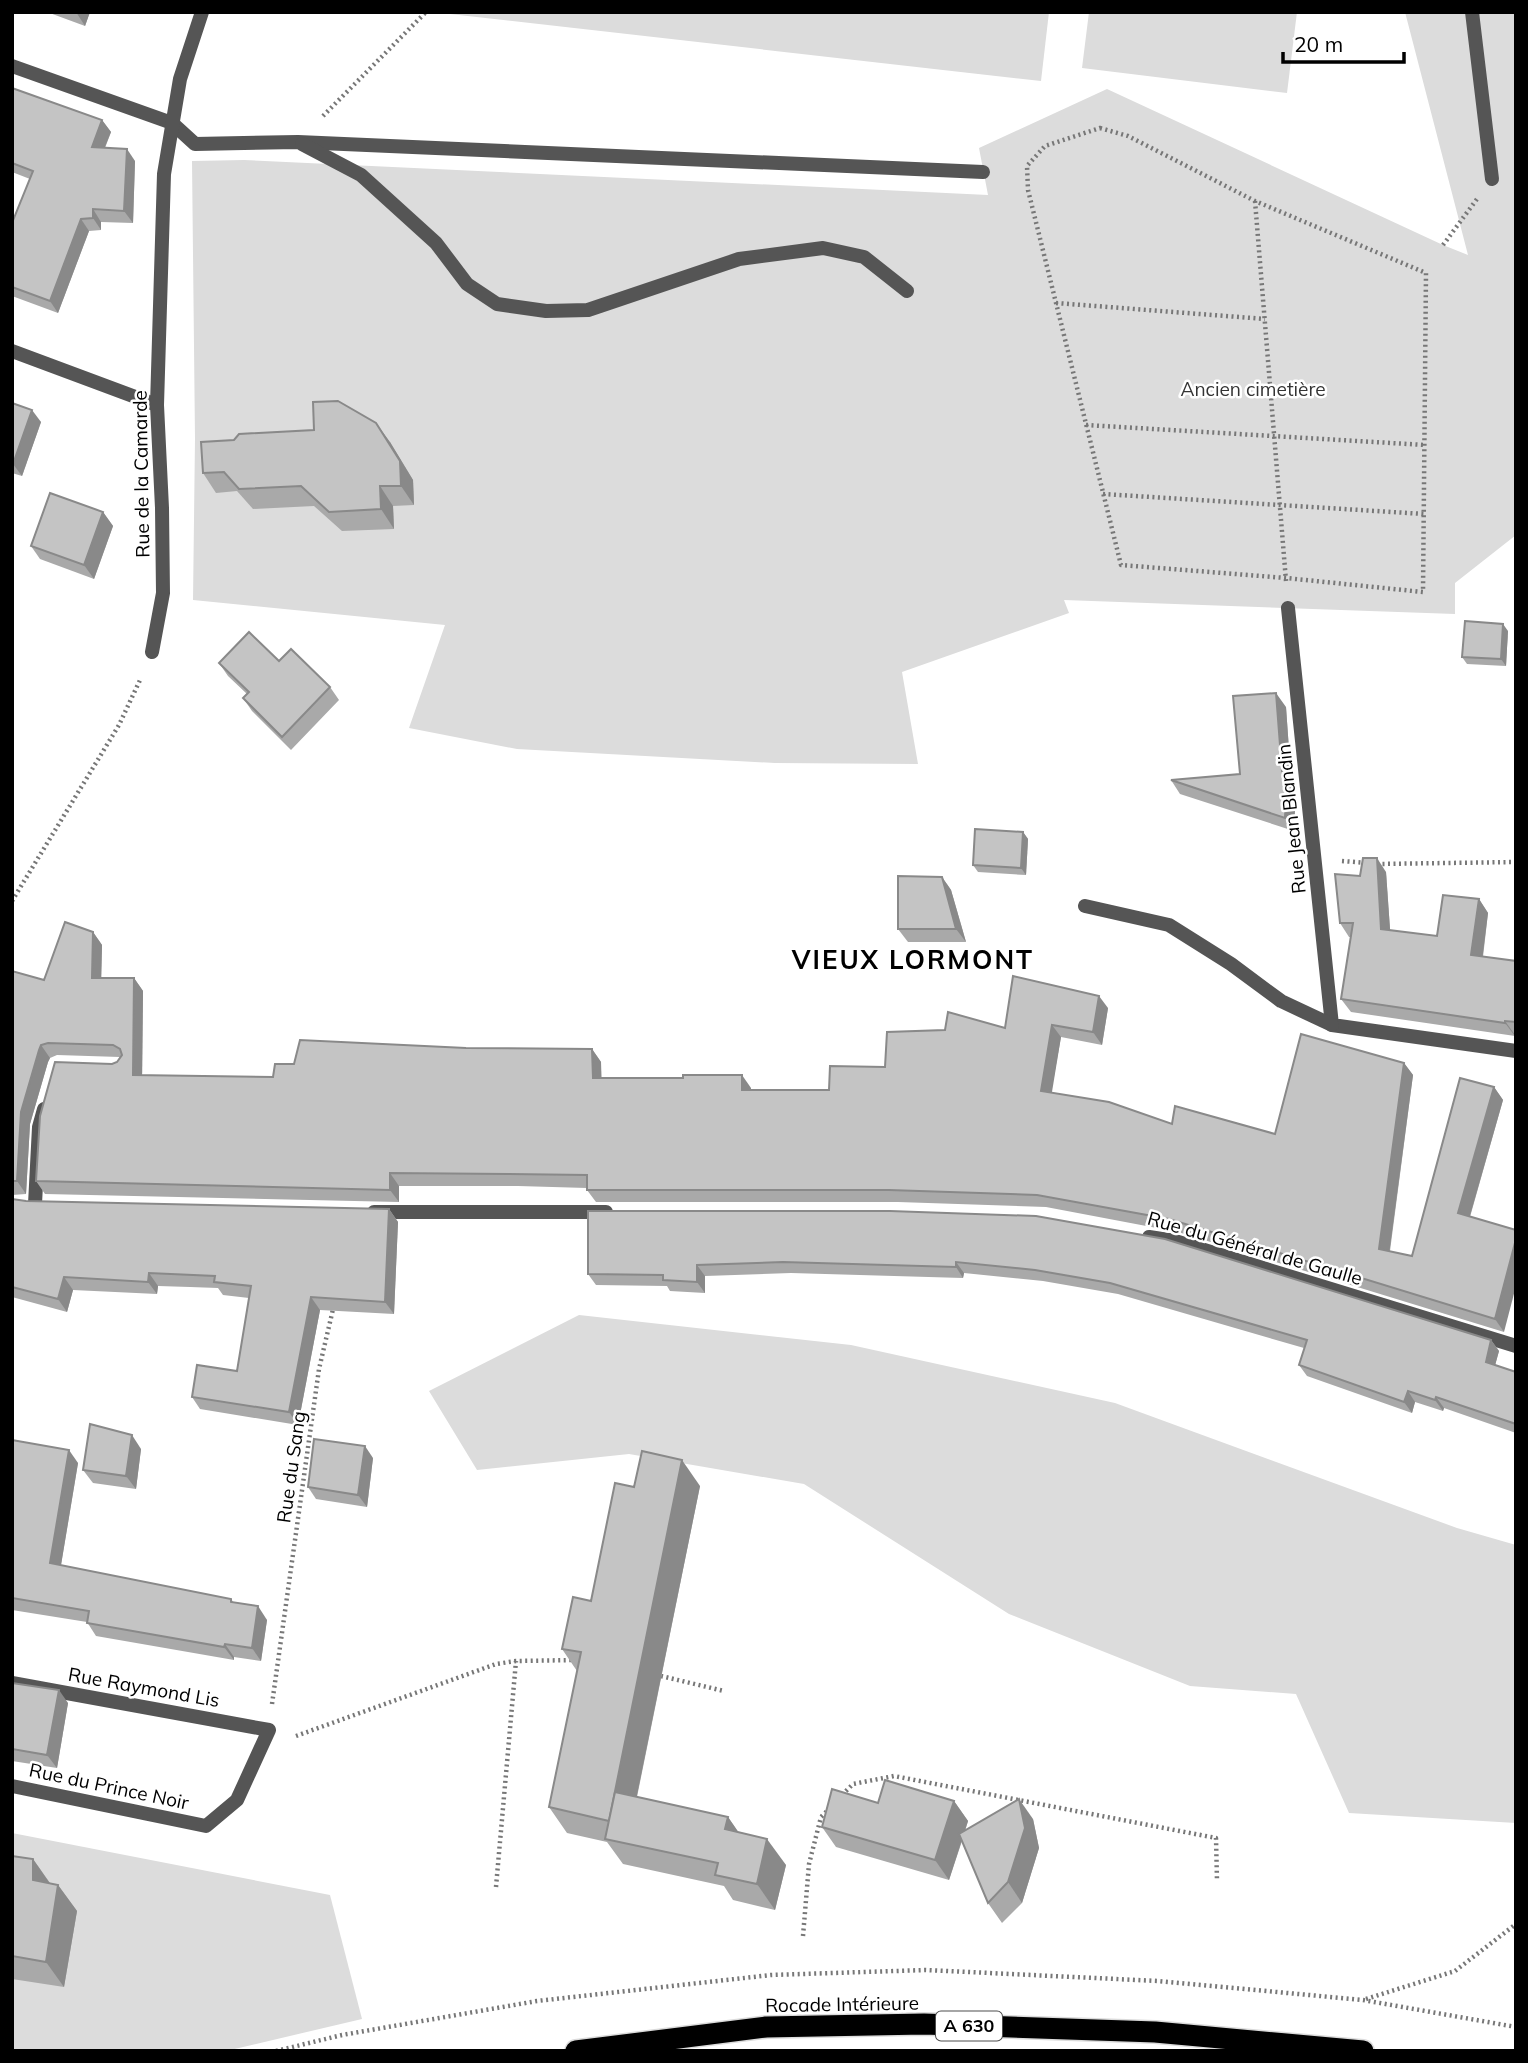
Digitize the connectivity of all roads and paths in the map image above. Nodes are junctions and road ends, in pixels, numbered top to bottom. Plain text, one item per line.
1 (202, 12) edge
2 (426, 12) edge
3 (1472, 12) edge
4 (12, 66) edge
5 (172, 123) junction
6 (298, 142) junction
7 (983, 172) dead end
8 (1492, 179) joint
9 (1255, 201) junction
10 (1443, 245) dead end
11 (907, 291) dead end
12 (1056, 303) junction
13 (1265, 319) junction
14 (12, 351) edge
15 (157, 405) junction
16 (1086, 425) junction
17 (1274, 436) junction
18 (1424, 444) junction
19 (1103, 494) junction
20 (1280, 505) junction
21 (1423, 514) junction
22 (1286, 578) junction
23 (1288, 608) joint
24 (152, 652) joint
25 (1333, 861) dead end
26 (1516, 862) edge
27 (12, 901) edge
28 (1085, 906) dead end
29 (1332, 1026) junction
30 (1516, 1051) edge
31 (50, 1089) edge
32 (35, 1204) edge
33 (357, 1212) edge
34 (623, 1212) edge
35 (1136, 1234) edge
36 (335, 1304) edge
37 (1516, 1346) edge
38 (583, 1660) edge
39 (516, 1661) junction
40 (661, 1676) dead end
41 (12, 1683) edge
42 (724, 1691) dead end
43 (269, 1730) junction
44 (12, 1786) edge
45 (1217, 1881) dead end
46 (495, 1887) dead end
47 (1516, 1924) edge
48 (803, 1936) dead end
49 (1363, 2000) dead end
50 (576, 2051) edge
51 (1363, 2051) edge

1 - 5 street, Rue de la Camarde
2 - 6 path
3 - 8 street
4 - 5 street
5 - 6 street
5 - 15 street, Rue de la Camarde
6 - 7 street
6 - 11 street
8 - 10 path
9 - 12 path
9 - 13 path
9 - 18 path
12 - 13 path
12 - 16 path
13 - 17 path
14 - 15 street
15 - 24 street, Rue de la Camarde
16 - 17 path
16 - 19 path
17 - 18 path
17 - 20 path
18 - 21 path
19 - 20 path
19 - 22 path
20 - 21 path
20 - 22 path
21 - 22 path
22 - 23 path
23 - 29 street, Rue Jean Blandin
24 - 27 path
25 - 26 path
28 - 29 street
29 - 30 street
31 - 32 street
33 - 34 street
35 - 37 street, Rue du Général de Gaulle
36 - 43 path, Rue du Sang
38 - 39 path
39 - 43 path
39 - 46 path
40 - 42 path
41 - 43 street, Rue Raymond Lis
43 - 44 street, Rue du Prince Noir
45 - 48 path
47 - 49 path
50 - 51 highway, Rocade Intérieure / A 630

